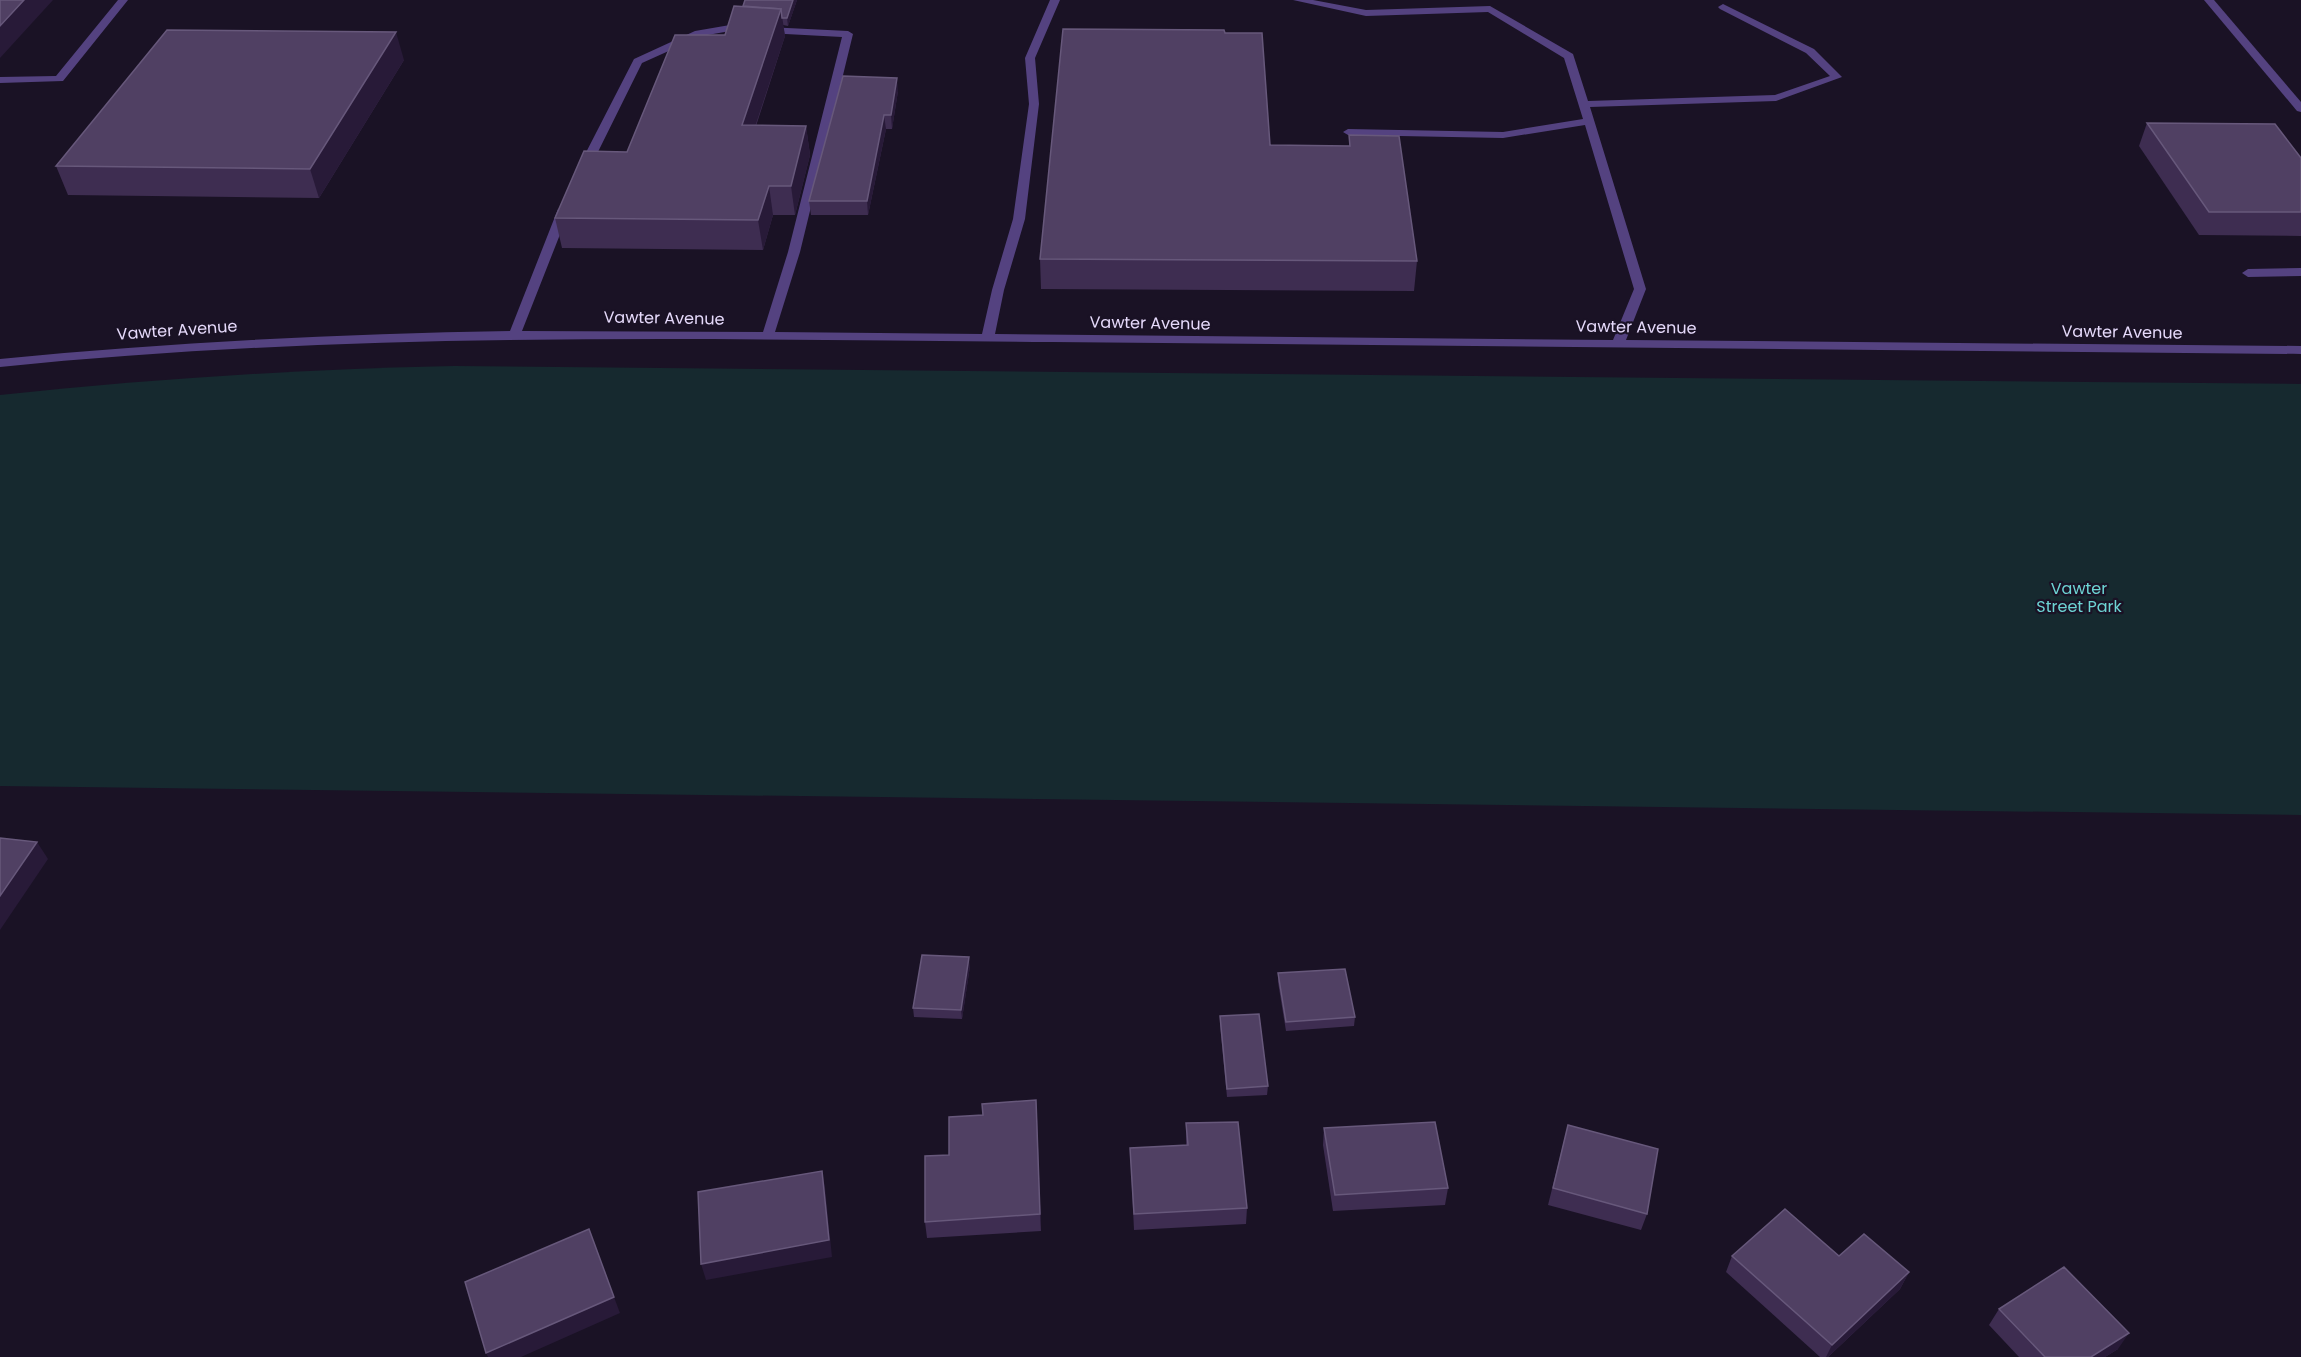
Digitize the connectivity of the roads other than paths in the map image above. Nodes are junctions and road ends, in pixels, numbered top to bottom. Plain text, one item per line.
1 (123, 0) edge
2 (1055, 0) edge
3 (1298, 0) edge
4 (2209, 0) edge
5 (1723, 7) dead end
6 (0, 80) edge
7 (1584, 104) junction
8 (2301, 109) edge
9 (1590, 121) junction
10 (1348, 132) dead end
11 (577, 182) edge
12 (566, 202) edge
13 (2301, 272) edge
14 (2248, 273) dead end
15 (515, 334) junction
16 (768, 336) junction
17 (988, 338) junction
18 (1618, 344) junction
19 (2301, 350) edge
20 (0, 363) edge

1 - 6 street
2 - 17 street
3 - 7 street
4 - 8 street
5 - 7 street
7 - 9 street
9 - 10 street
9 - 18 street
11 - 16 street
12 - 15 street
13 - 14 street
15 - 16 street, Vawter Avenue
15 - 20 street, Vawter Avenue
16 - 17 street, Vawter Avenue
17 - 18 street, Vawter Avenue
18 - 19 street, Vawter Avenue

